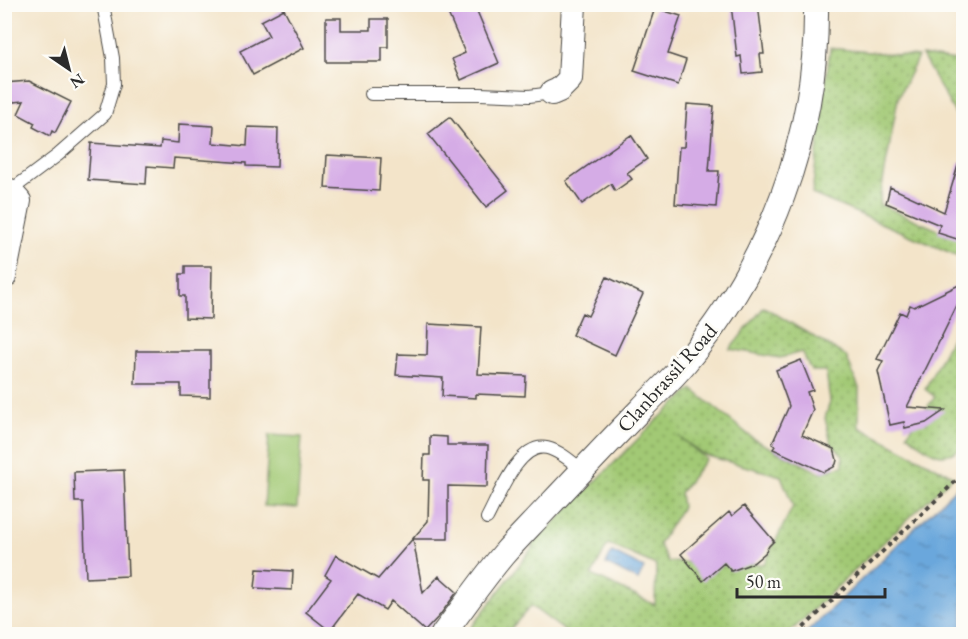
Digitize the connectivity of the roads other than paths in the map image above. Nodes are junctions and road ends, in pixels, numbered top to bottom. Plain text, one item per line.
1 (103, 4) edge
2 (574, 4) edge
3 (816, 4) edge
4 (552, 93) joint
5 (371, 94) dead end
6 (7, 191) edge
7 (4, 277) edge
8 (582, 470) junction
9 (487, 518) dead end
10 (443, 634) edge

1 - 6 lane
2 - 4 street
3 - 8 street, Clanbrassil Road
4 - 5 lane
6 - 7 street
8 - 9 lane
8 - 10 street, Clanbrassil Road

